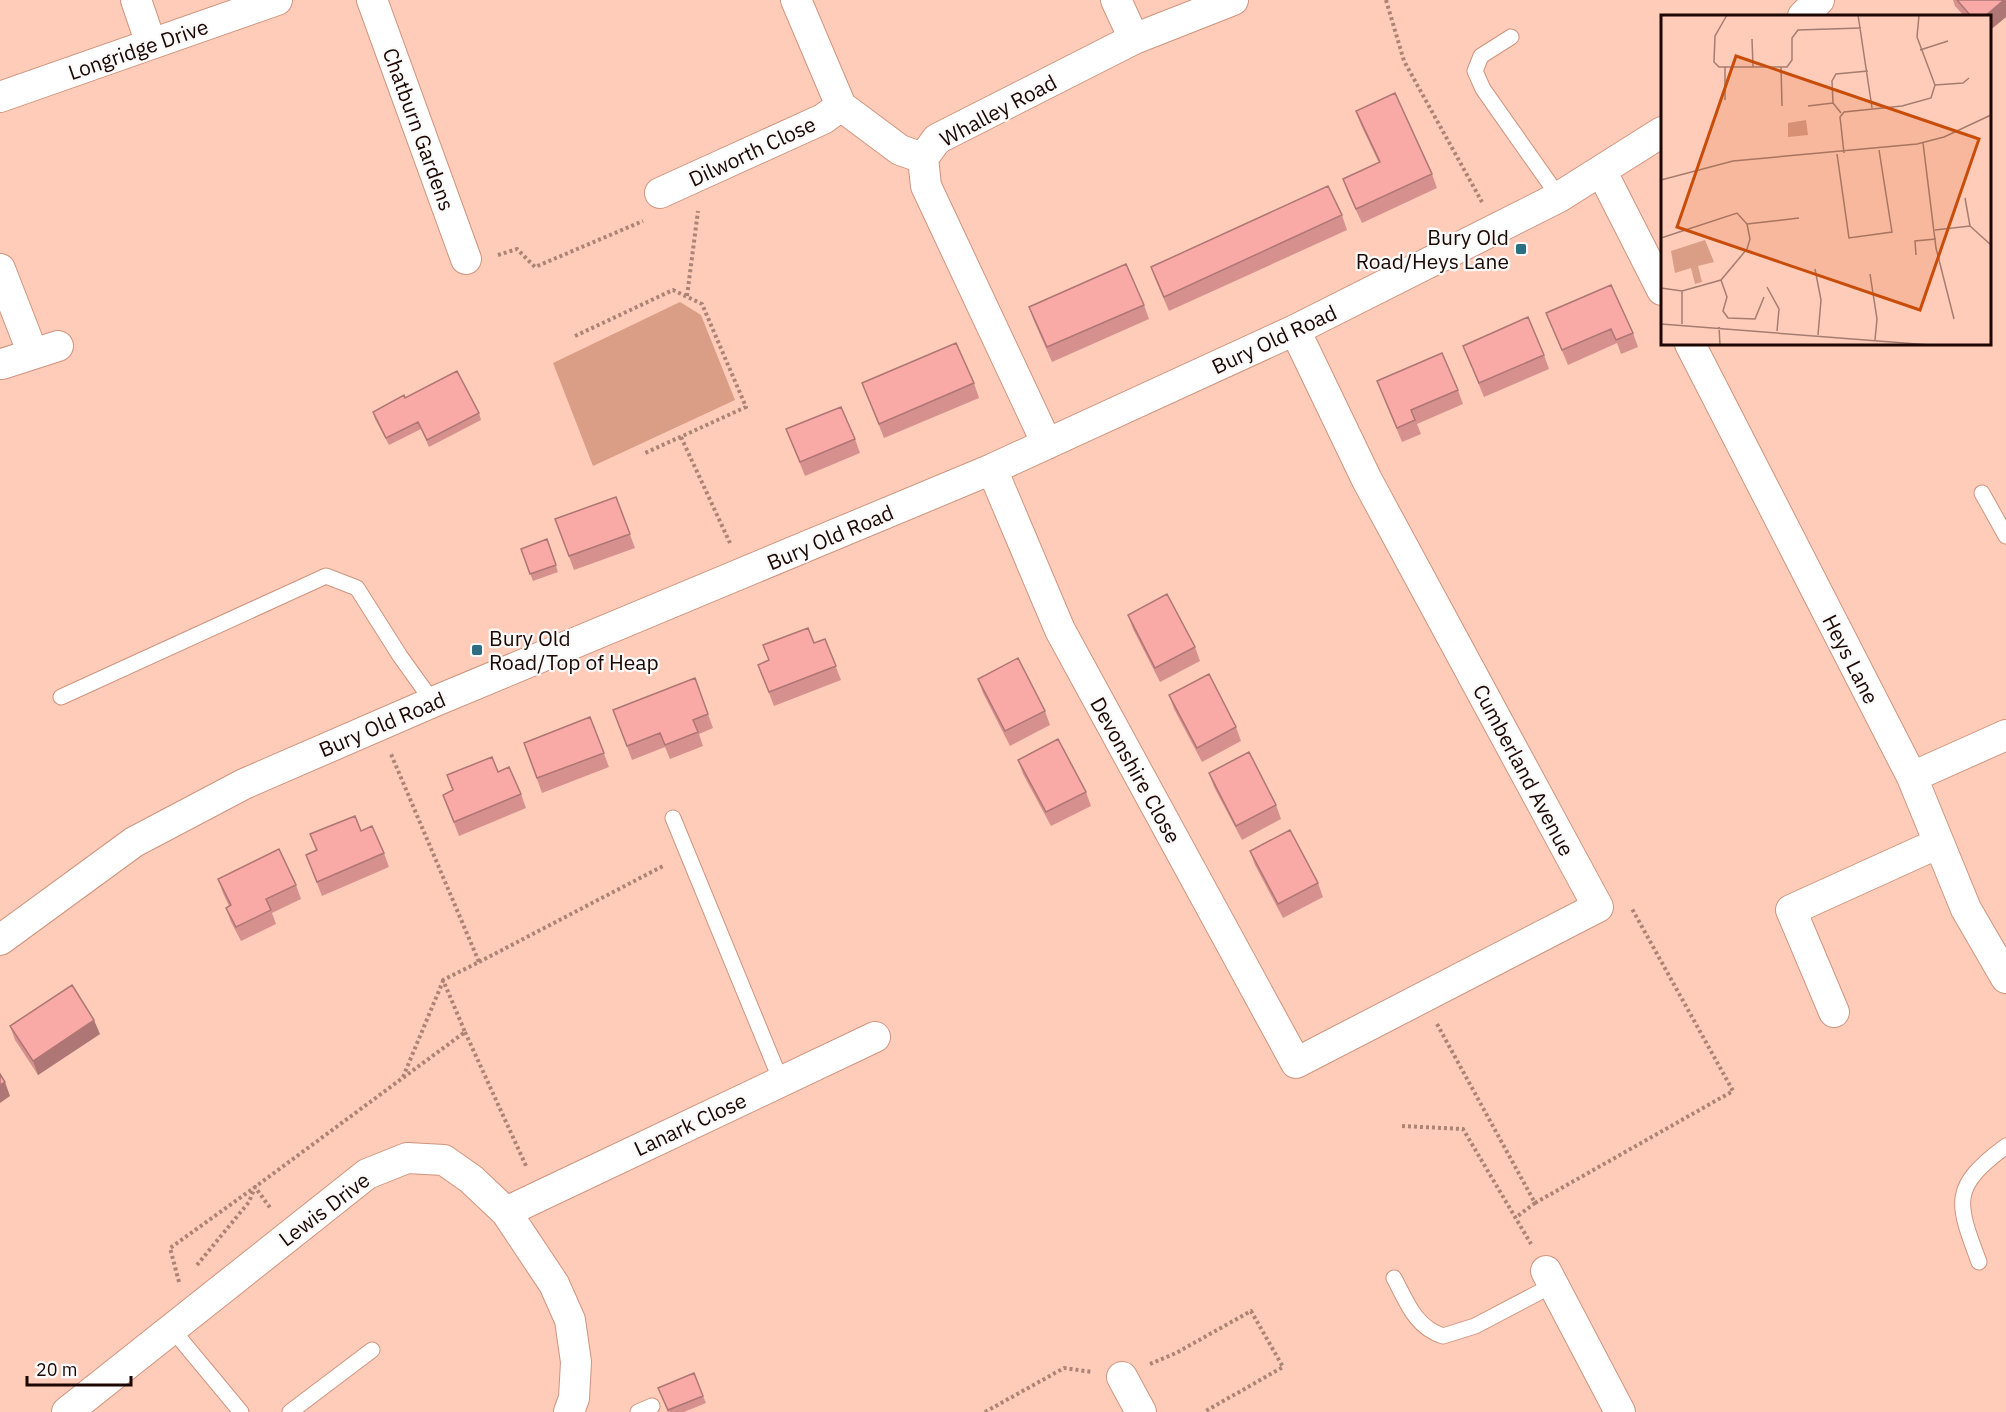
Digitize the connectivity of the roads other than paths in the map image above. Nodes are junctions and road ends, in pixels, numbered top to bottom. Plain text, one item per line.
1 (135, 0) edge
2 (277, 0) edge
3 (372, 0) edge
4 (796, 0) edge
5 (1116, 0) edge
6 (1233, 0) edge
7 (1819, 0) edge
8 (1804, 15) edge
9 (1511, 37) dead end
10 (1134, 39) junction
11 (151, 44) junction
12 (0, 97) edge
13 (841, 106) junction
14 (1661, 133) edge
15 (923, 158) junction
16 (1602, 172) junction
17 (660, 193) road end
18 (1558, 197) junction
19 (466, 259) road end
20 (0, 269) edge
21 (1661, 288) edge
22 (1295, 330) junction
23 (1691, 345) edge
24 (2, 364) dead end
25 (1047, 444) junction
26 (992, 470) junction
27 (1982, 493) dead end
28 (2006, 536) edge
29 (61, 697) dead end
30 (433, 702) junction
31 (2006, 735) edge
32 (1912, 777) junction
33 (673, 818) dead end
34 (1939, 843) junction
35 (0, 940) edge
36 (2006, 978) edge
37 (1834, 1012) dead end
38 (875, 1037) dead end
39 (1296, 1063) joint
40 (781, 1082) junction
41 (2006, 1146) edge
42 (506, 1212) junction
43 (1979, 1262) dead end
44 (1550, 1277) joint
45 (1394, 1278) dead end
46 (172, 1329) junction
47 (372, 1350) dead end
48 (1122, 1377) road end
49 (67, 1412) edge
50 (242, 1412) edge
51 (290, 1412) edge
52 (569, 1412) edge
53 (1141, 1412) edge
54 (1620, 1412) edge

1 - 11 street
2 - 11 street, Longridge Drive
3 - 19 street, Chatburn Gardens
4 - 13 street
5 - 10 street
6 - 10 street, Whalley Road
7 - 8 street
9 - 18 lane
10 - 15 street, Whalley Road
11 - 12 street, Longridge Drive
13 - 15 street
13 - 17 street, Dilworth Close
14 - 16 street, Bury Old Road
15 - 25 street, Whalley Road
16 - 18 street, Bury Old Road
16 - 21 street
18 - 22 street, Bury Old Road
20 - 24 street
22 - 25 street, Bury Old Road
22 - 39 street, Cumberland Avenue
23 - 32 street, Heys Lane
25 - 26 street, Bury Old Road
26 - 30 street, Bury Old Road
26 - 39 street, Devonshire Close
27 - 28 lane
29 - 30 lane
30 - 35 street, Bury Old Road
31 - 32 street
32 - 34 street, Heys Lane
33 - 40 lane
34 - 36 street, Heys Lane
34 - 37 street
38 - 40 street, Lanark Close
40 - 42 street, Lanark Close
41 - 43 lane
42 - 46 street, Lewis Drive
42 - 52 street, Lewis Drive
44 - 45 lane
44 - 54 street
46 - 49 street, Lewis Drive
46 - 50 lane
47 - 51 lane
48 - 53 street

